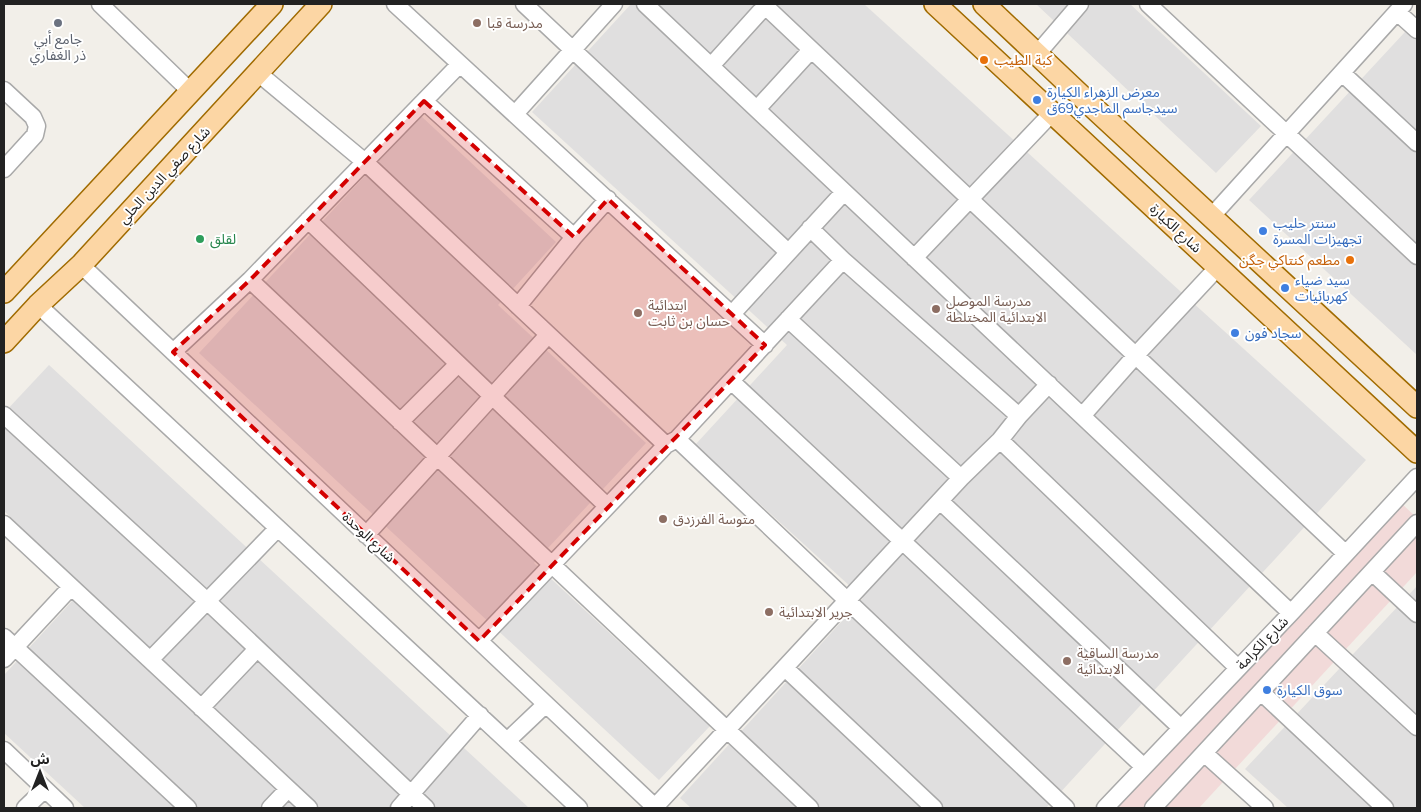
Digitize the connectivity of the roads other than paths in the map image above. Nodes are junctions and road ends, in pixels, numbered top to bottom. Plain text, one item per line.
1 (100, 4) edge
2 (272, 4) edge
3 (320, 4) edge
4 (395, 4) edge
5 (524, 4) edge
6 (614, 4) edge
7 (645, 4) edge
8 (765, 4) edge
9 (935, 4) edge
10 (984, 4) edge
11 (1080, 4) edge
12 (1148, 4) edge
13 (1401, 6) edge
14 (1417, 30) edge
15 (573, 50) junction
16 (812, 50) junction
17 (1038, 53) junction
18 (460, 64) junction
19 (711, 66) junction
20 (258, 73) junction
21 (1342, 73) junction
22 (4, 90) edge
23 (190, 91) junction
24 (424, 101) junction
25 (757, 109) junction
26 (1095, 109) junction
27 (1052, 113) junction
28 (515, 114) junction
29 (1073, 132) junction
30 (1286, 133) junction
31 (1417, 143) edge
32 (365, 162) junction
33 (4, 169) edge
34 (844, 192) junction
35 (608, 199) junction
36 (970, 199) junction
37 (1211, 216) junction
38 (308, 220) junction
39 (810, 228) junction
40 (574, 237) junction
41 (788, 252) junction
42 (1417, 256) edge
43 (914, 258) junction
44 (843, 260) junction
45 (81, 265) junction
46 (1218, 267) junction
47 (250, 280) junction
48 (4, 292) edge
49 (38, 305) junction
50 (518, 306) junction
51 (732, 314) junction
52 (788, 319) junction
53 (548, 335) junction
54 (4, 342) edge
55 (765, 345) junction
56 (173, 352) junction
57 (1136, 355) junction
58 (458, 364) junction
59 (731, 380) junction
60 (1049, 384) junction
61 (492, 396) junction
62 (1417, 407) edge
63 (4, 415) edge
64 (1019, 416) junction
65 (1082, 416) junction
66 (400, 422) junction
67 (1000, 440) junction
68 (671, 442) junction
69 (1417, 452) edge
70 (437, 457) junction
71 (1417, 477) edge
72 (961, 478) junction
73 (940, 501) junction
74 (607, 506) junction
75 (1417, 523) edge
76 (4, 524) edge
77 (278, 528) junction
78 (366, 535) junction
79 (903, 541) junction
80 (1346, 553) junction
81 (551, 564) junction
82 (1372, 572) junction
83 (72, 587) junction
84 (206, 601) junction
85 (848, 601) junction
86 (1291, 613) junction
87 (1417, 614) edge
88 (1315, 633) junction
89 (479, 641) junction
90 (7, 648) edge
91 (257, 649) junction
92 (150, 660) junction
93 (784, 668) junction
94 (1238, 668) junction
95 (1261, 692) junction
96 (546, 704) junction
97 (201, 708) junction
98 (480, 716) junction
99 (1417, 727) edge
100 (1181, 728) junction
101 (727, 730) junction
102 (507, 741) junction
103 (4, 750) edge
104 (1204, 753) junction
105 (1144, 767) junction
106 (45, 789) junction
107 (288, 789) junction
108 (411, 794) junction
109 (25, 808) edge
110 (65, 808) edge
111 (188, 808) edge
112 (270, 808) edge
113 (309, 808) edge
114 (398, 808) edge
115 (426, 808) edge
116 (579, 808) edge
117 (656, 808) edge
118 (810, 808) edge
119 (934, 808) edge
120 (1066, 808) edge
121 (1106, 808) edge
122 (1153, 808) edge
123 (1265, 808) edge
124 (1385, 808) edge

1 - 23 street
2 - 23 main road
3 - 20 main road, شارع صفي الدين الحلي
4 - 18 street
5 - 15 street
6 - 15 street
7 - 19 street
8 - 16 street
8 - 19 street
9 - 27 main road, شارع الكيارة
10 - 17 main road
11 - 17 street
12 - 30 street
13 - 14 street
13 - 21 street
15 - 28 street
15 - 41 street
16 - 25 street
16 - 36 street
17 - 26 main road
18 - 24 street
18 - 28 street
19 - 25 street
20 - 32 street
20 - 45 main road, شارع صفي الدين الحلي
21 - 30 street
21 - 31 street
22 - 33 street
23 - 48 main road
24 - 32 street
24 - 40 street
25 - 34 street
26 - 29 main road
26 - 37 main road
27 - 29 main road, شارع الكيارة
27 - 36 street
28 - 35 street
29 - 46 main road, شارع الكيارة
30 - 37 street
30 - 42 street
32 - 38 street
32 - 50 street
34 - 39 street
34 - 43 street
35 - 40 street
35 - 51 street
36 - 43 street
36 - 57 street
37 - 62 main road
38 - 47 street
38 - 58 street
39 - 41 street
39 - 44 street
40 - 50 street
41 - 51 street
43 - 60 street
44 - 52 street
44 - 64 street
45 - 49 main road, شارع صفي الدين الحلي
45 - 56 street, شارع الوحدة
46 - 57 street
46 - 69 main road, شارع الكيارة
47 - 56 street
47 - 66 street
49 - 54 main road, شارع صفي الدين الحلي
49 - 77 street
50 - 53 street
51 - 55 street
52 - 55 street
52 - 72 street
53 - 61 street
53 - 68 street
55 - 59 street
56 - 78 street, شارع الوحدة
57 - 65 street
57 - 80 street
58 - 61 street
58 - 66 street
59 - 68 street
59 - 79 street
60 - 64 street
60 - 65 street
61 - 70 street
61 - 74 street
63 - 84 street
64 - 67 street
65 - 86 street
66 - 70 street
67 - 72 street
67 - 94 street
68 - 74 street
68 - 85 street
70 - 78 street
70 - 81 street
71 - 80 street, شارع الكرامة
72 - 73 street
73 - 79 street
73 - 100 street
74 - 81 street
75 - 82 street
76 - 83 street
77 - 84 street
77 - 98 street
78 - 89 street, شارع الوحدة
79 - 85 street
79 - 105 street
80 - 86 street, شارع الكرامة
81 - 89 street
81 - 101 street
82 - 87 street
82 - 88 street
83 - 90 street
83 - 92 street
84 - 91 street
84 - 92 street
85 - 93 street
85 - 120 street
86 - 94 street, شارع الكرامة
88 - 95 street
88 - 99 street
89 - 96 street, شارع الوحدة
90 - 111 street
91 - 97 street
91 - 108 street
92 - 97 street
93 - 101 street
93 - 119 street
94 - 100 street, شارع الكرامة
95 - 104 street
95 - 124 street
96 - 102 street
96 - 117 street, شارع الوحدة
97 - 107 street
98 - 102 street
98 - 108 street
100 - 105 street, شارع الكرامة
101 - 117 street
101 - 118 street
102 - 116 street
103 - 106 street
104 - 122 street
104 - 123 street
105 - 121 street, شارع الكرامة
106 - 109 street
106 - 110 street
107 - 112 street
107 - 113 street
108 - 114 street
108 - 115 street

